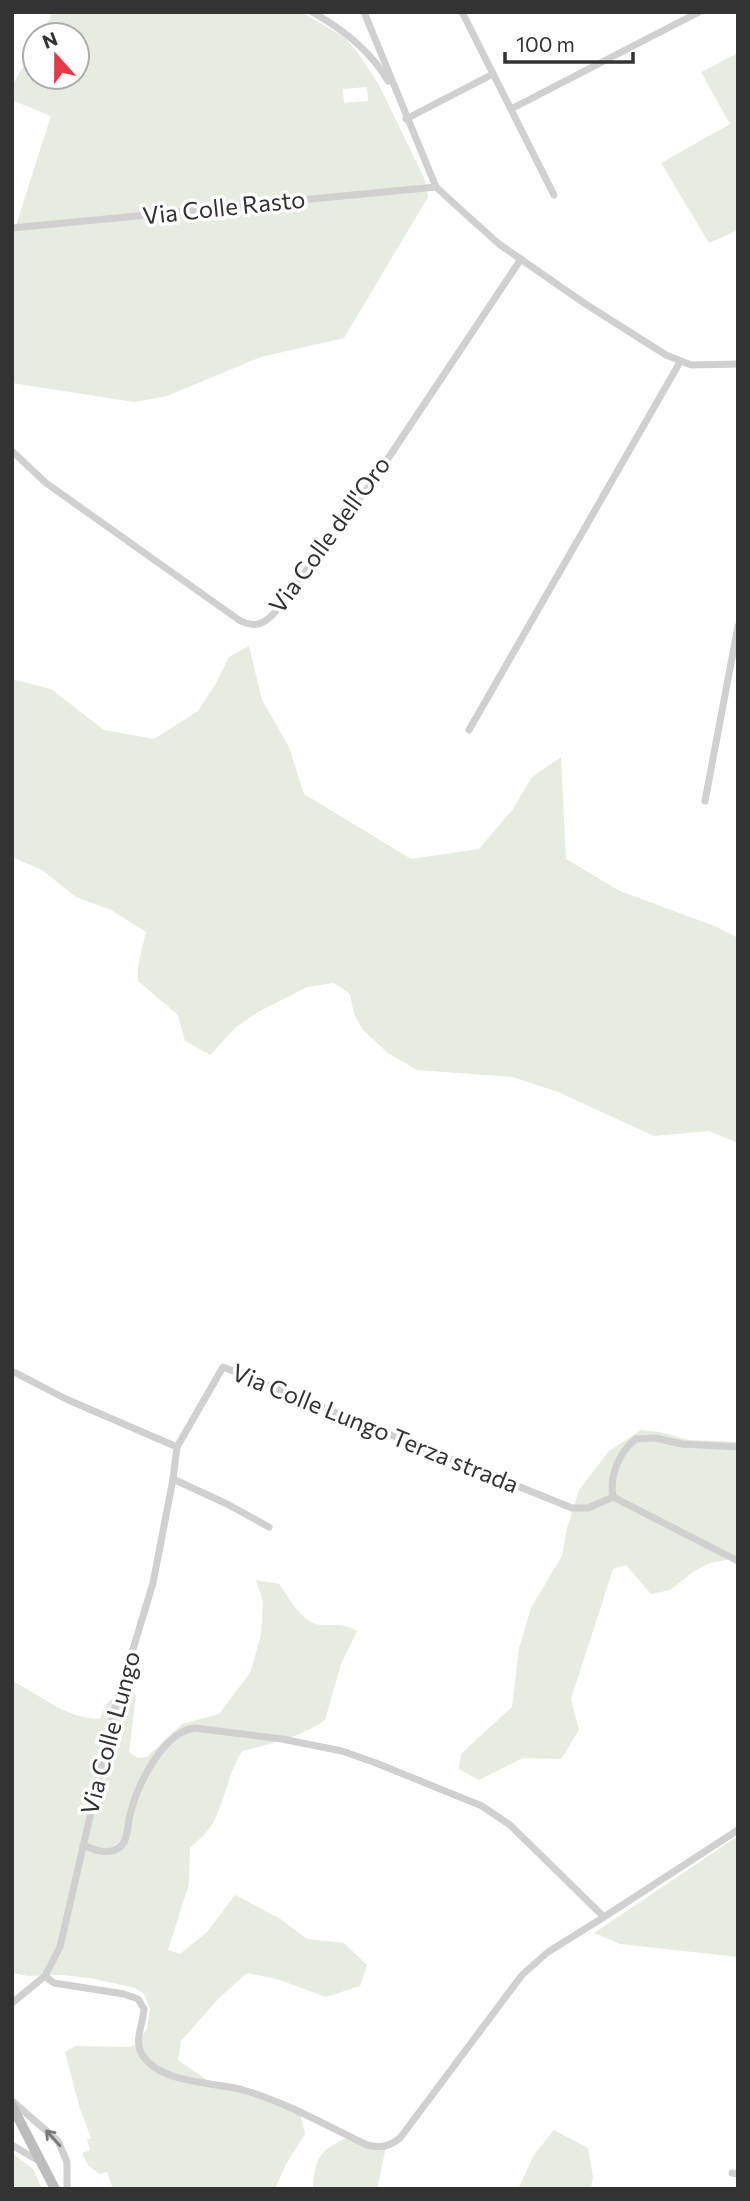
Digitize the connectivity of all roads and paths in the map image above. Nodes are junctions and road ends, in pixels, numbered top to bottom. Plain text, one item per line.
1 (312, 12) edge
2 (363, 12) edge
3 (699, 12) edge
4 (465, 13) edge
5 (493, 74) junction
6 (398, 99) junction
7 (511, 109) junction
8 (407, 118) junction
9 (436, 187) junction
10 (554, 195) dead end
11 (12, 228) edge
12 (521, 259) junction
13 (680, 362) junction
14 (738, 364) edge
15 (12, 451) edge
16 (738, 626) edge
17 (469, 730) dead end
18 (705, 801) dead end
19 (12, 1371) edge
20 (177, 1447) junction
21 (738, 1447) edge
22 (173, 1479) junction
23 (613, 1497) junction
24 (269, 1527) dead end
25 (738, 1561) edge
26 (738, 1830) edge
27 (83, 1845) junction
28 (604, 1917) junction
29 (45, 1976) junction
30 (12, 2003) edge
31 (12, 2103) edge
32 (24, 2119) junction
33 (12, 2146) edge
34 (43, 2162) junction
35 (55, 2186) edge
36 (67, 2189) edge

1 - 6 street
2 - 6 street
3 - 7 street
4 - 5 street
5 - 7 street
5 - 8 street
6 - 8 street
7 - 10 street
8 - 9 street
9 - 11 street, Via Colle Rasto
9 - 12 street
12 - 13 street
12 - 15 street, Via Colle dell'Oro
13 - 14 street
13 - 17 street
16 - 18 street
19 - 20 street
20 - 22 street, Via Colle Lungo
20 - 23 street, Via Colle Lungo Terza strada
21 - 23 street
22 - 24 street
22 - 27 street, Via Colle Lungo
23 - 25 street
26 - 28 street
27 - 28 street
27 - 29 street, Via Colle Lungo
28 - 29 street
29 - 30 street, Via Colle Lungo
31 - 32 main road
32 - 34 main road
36 -> 32 street
33 - 34 street
34 - 35 main road

